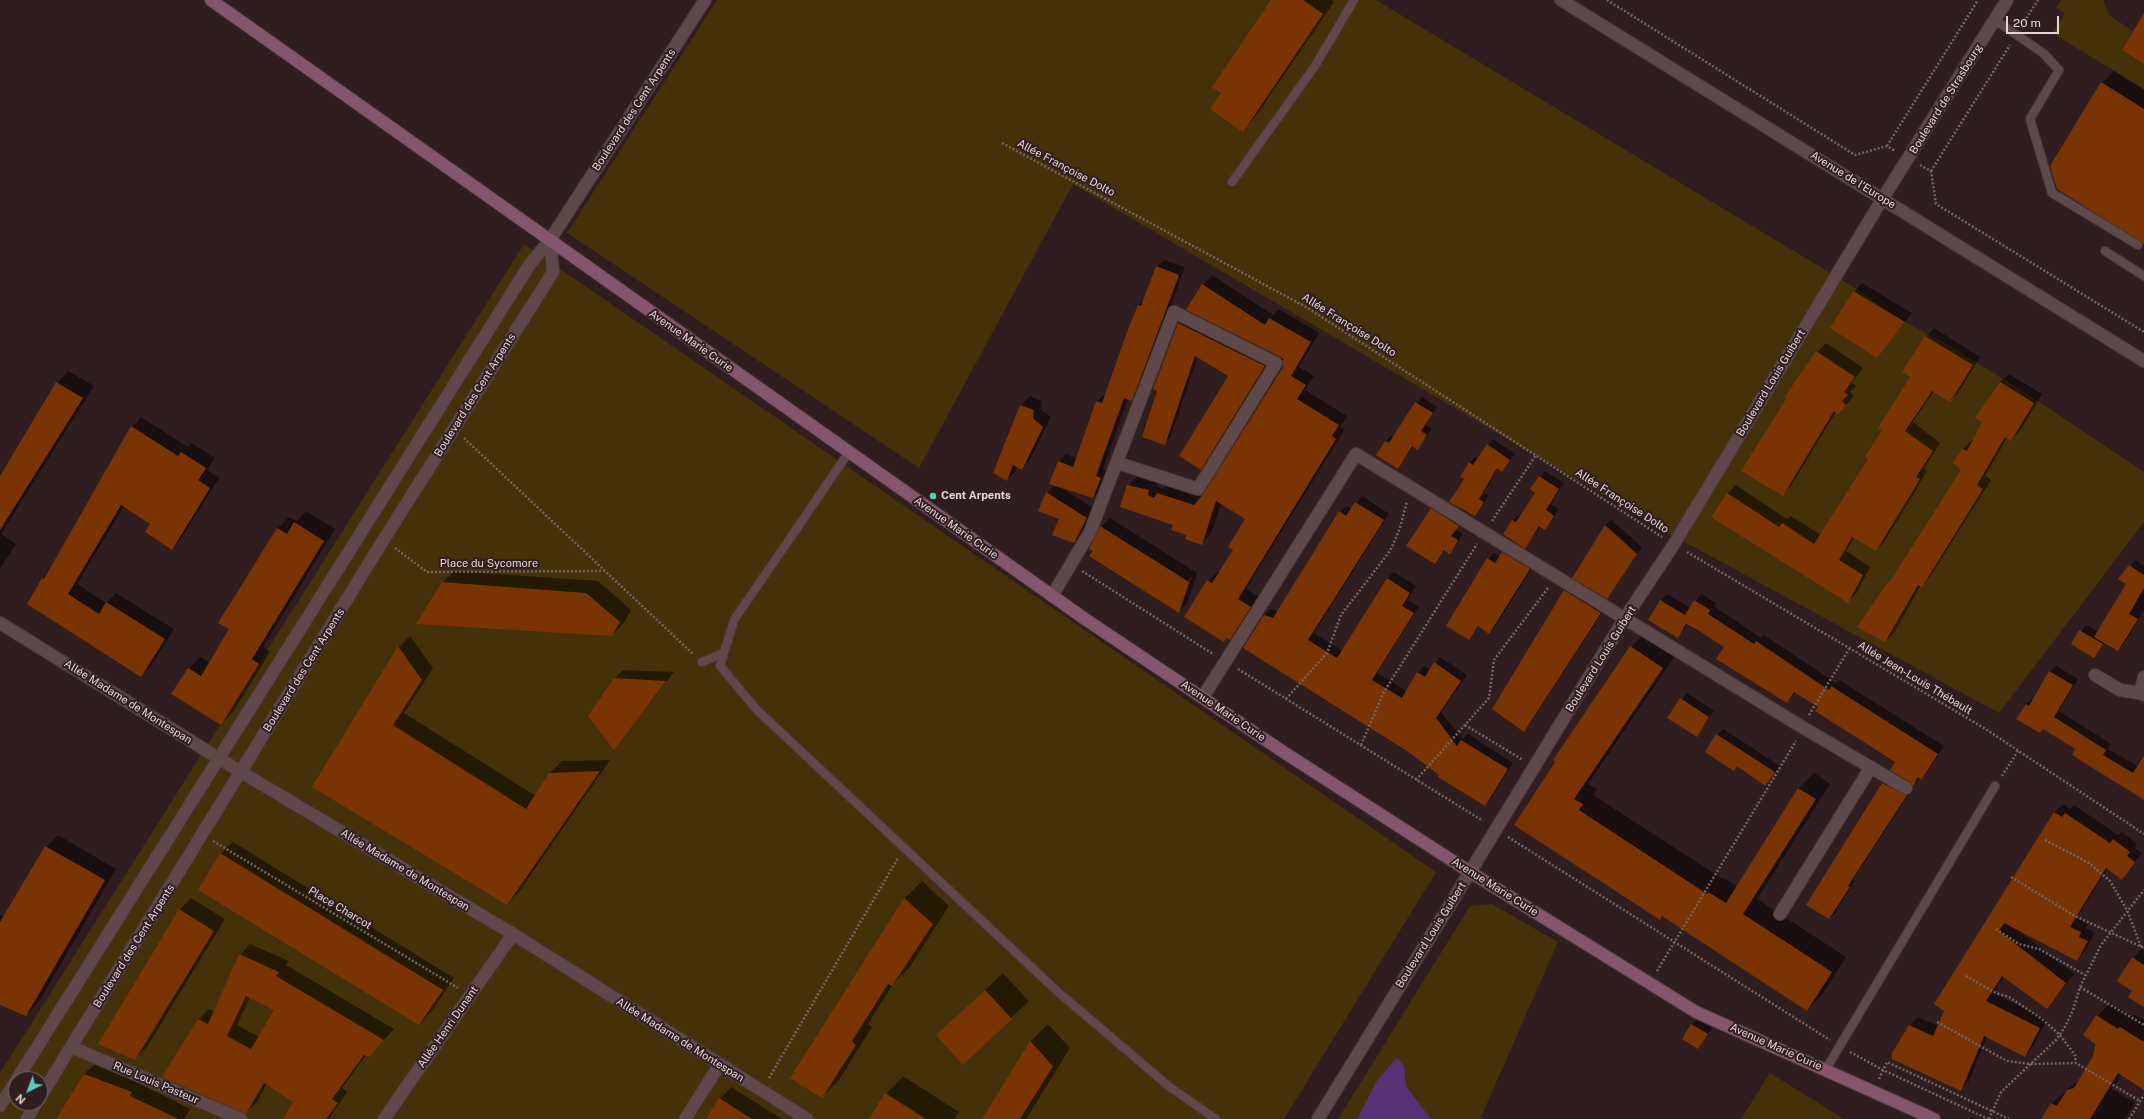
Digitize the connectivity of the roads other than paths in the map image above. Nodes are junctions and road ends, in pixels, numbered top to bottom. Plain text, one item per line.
1 (211, 0) edge
2 (705, 0) edge
3 (1354, 0) edge
4 (1561, 0) edge
5 (2007, 0) edge
6 (1994, 20) junction
7 (1232, 182) dead end
8 (1883, 198) junction
9 (550, 240) junction
10 (2138, 245) dead end
11 (2105, 251) dead end
12 (2144, 276) edge
13 (2144, 361) edge
14 (849, 452) junction
15 (1118, 463) junction
16 (1052, 596) junction
17 (1626, 618) junction
18 (0, 623) edge
19 (724, 653) junction
20 (702, 662) road end
21 (2095, 675) dead end
22 (2144, 677) edge
23 (2142, 694) edge
24 (1203, 697) junction
25 (219, 758) junction
26 (1871, 767) junction
27 (241, 772) junction
28 (1995, 786) road end
29 (1906, 788) dead end
30 (1470, 872) junction
31 (1780, 914) dead end
32 (512, 934) junction
33 (71, 1047) junction
34 (720, 1064) junction
35 (1826, 1069) junction
36 (23, 1071) edge
37 (48, 1084) edge
38 (8, 1094) edge
39 (0, 1106) edge
40 (241, 1119) edge
41 (384, 1119) edge
42 (685, 1119) edge
43 (807, 1119) edge
44 (1216, 1119) edge
45 (1318, 1119) edge
46 (1934, 1119) edge

1 - 9 main road, Avenue Marie Curie
2 - 9 street, Boulevard des Cent Arpents
3 - 7 lane
4 - 8 street, Avenue de l'Europe
5 - 6 street, Boulevard de Strasbourg
6 - 8 street, Boulevard de Strasbourg
6 - 10 lane
8 - 13 street, Avenue de l'Europe
8 - 17 street, Boulevard Louis Guibert
9 - 14 main road, Avenue Marie Curie
9 - 25 street, Boulevard des Cent Arpents
9 - 27 street, Boulevard des Cent Arpents
11 - 12 lane
14 - 16 main road, Avenue Marie Curie
14 - 19 lane
15 - 15 street
15 - 16 street
16 - 24 main road, Avenue Marie Curie
17 - 24 street
17 - 26 street
17 - 30 street, Boulevard Louis Guibert
18 - 25 street, Allée Madame de Montespan
19 - 20 lane
19 - 44 lane
21 - 23 street
22 - 23 street
24 - 30 main road, Avenue Marie Curie
25 - 27 street, Allée Madame de Montespan
25 - 36 street, Boulevard des Cent Arpents
26 - 29 street
26 - 31 street
27 - 32 street, Allée Madame de Montespan
27 - 33 street, Boulevard des Cent Arpents
28 - 35 lane
30 - 35 main road, Avenue Marie Curie
30 - 45 street, Boulevard Louis Guibert
32 - 34 street, Allée Madame de Montespan
32 - 41 street, Allée Henri Dunant
33 - 37 street, Boulevard des Cent Arpents
33 - 40 street, Rue Louis Pasteur
34 - 42 street
34 - 43 street, Allée Madame de Montespan
35 - 46 main road, Avenue Marie Curie
38 - 39 street, Boulevard des Cent Arpents

